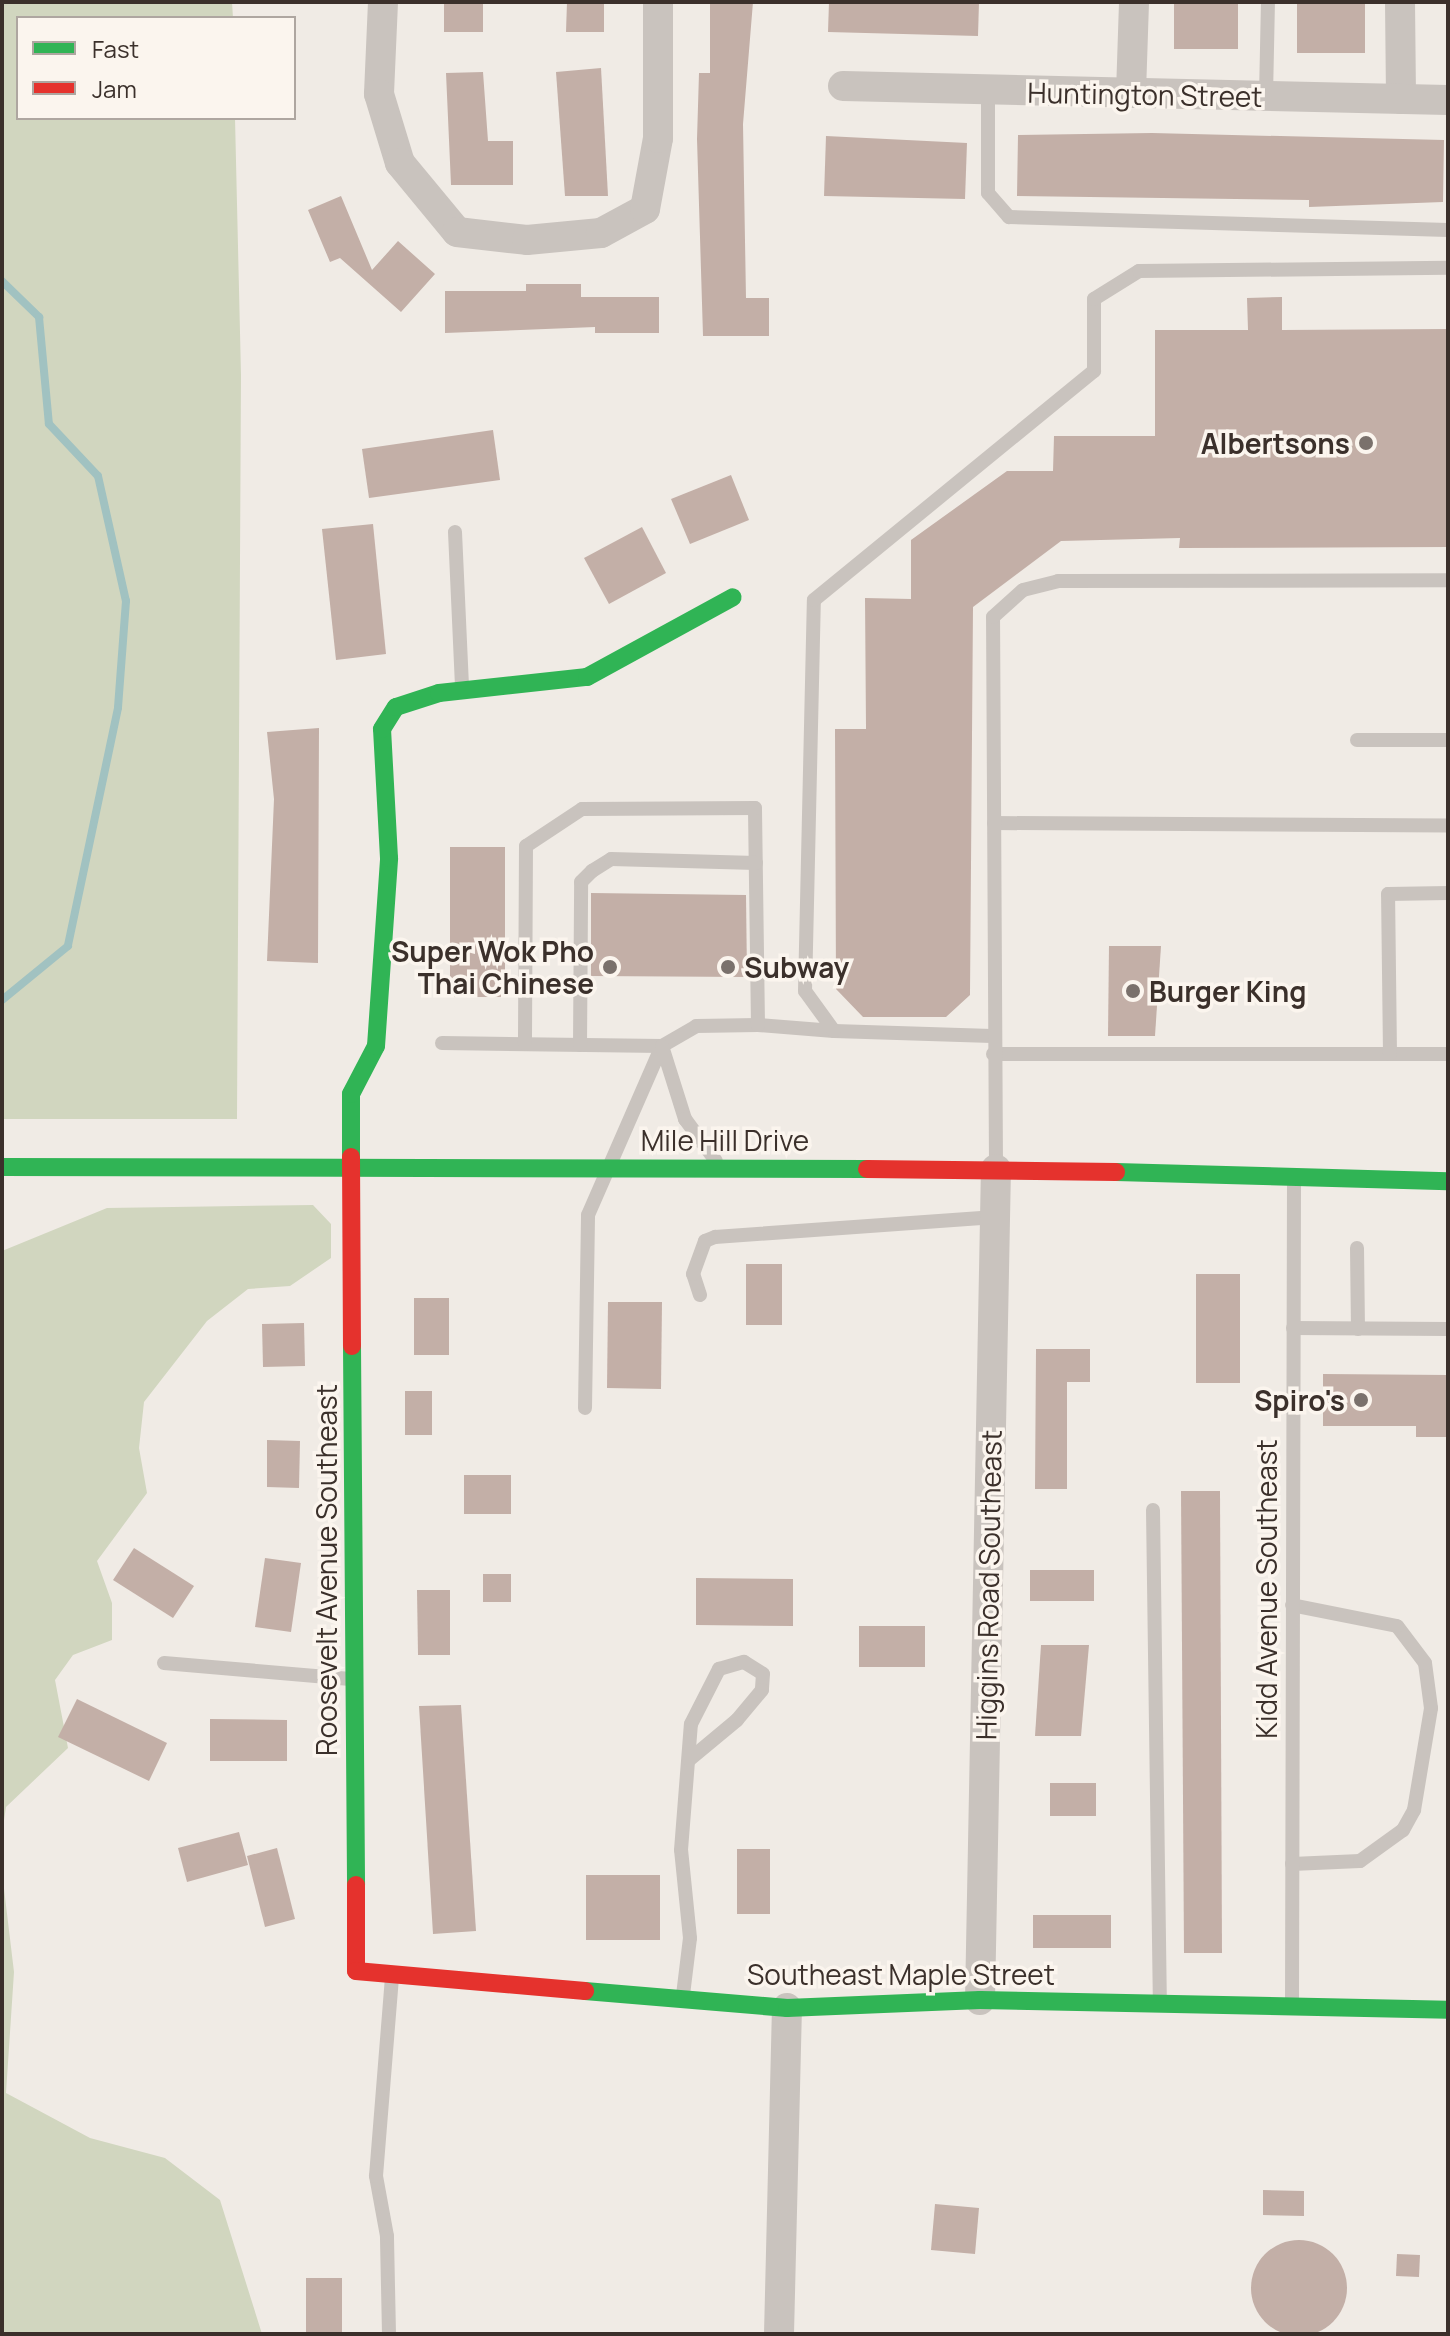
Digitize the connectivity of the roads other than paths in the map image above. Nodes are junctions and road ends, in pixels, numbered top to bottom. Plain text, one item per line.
1 (383, 2) edge
2 (658, 2) edge
3 (1134, 2) edge
4 (1268, 2) edge
5 (1400, 2) edge
6 (843, 86) dead end
7 (988, 90) junction
8 (1131, 93) junction
9 (1266, 96) junction
10 (1401, 99) junction
11 (1448, 100) edge
12 (1448, 230) edge
13 (1448, 268) edge
14 (455, 532) dead end
15 (1448, 580) edge
16 (733, 597) dead end
17 (463, 690) junction
18 (1357, 740) dead end
19 (1448, 740) edge
20 (994, 823) junction
21 (1448, 825) edge
22 (756, 863) junction
23 (1448, 893) edge
24 (758, 1025) junction
25 (834, 1031) junction
26 (992, 1036) junction
27 (442, 1043) dead end
28 (525, 1044) junction
29 (580, 1045) junction
30 (662, 1046) junction
31 (993, 1054) junction
32 (1390, 1054) junction
33 (1448, 1054) edge
34 (2, 1167) edge
35 (352, 1168) junction
36 (604, 1168) junction
37 (721, 1168) junction
38 (996, 1169) junction
39 (1294, 1177) junction
40 (1448, 1181) edge
41 (995, 1217) junction
42 (1357, 1248) dead end
43 (700, 1295) dead end
44 (1293, 1328) junction
45 (1358, 1329) junction
46 (1448, 1329) edge
47 (585, 1408) dead end
48 (1153, 1510) dead end
49 (1292, 1605) junction
50 (164, 1663) dead end
51 (355, 1679) junction
52 (689, 1760) junction
53 (1292, 1864) junction
54 (356, 1971) joint
55 (392, 1974) junction
56 (682, 1999) junction
57 (980, 2000) junction
58 (1160, 2001) junction
59 (1292, 2002) junction
60 (787, 2008) junction
61 (1448, 2010) edge
62 (389, 2334) edge
63 (779, 2334) edge

1 - 2 street
3 - 8 street
4 - 9 lane
5 - 10 street
6 - 7 street, Huntington Street
7 - 8 street, Huntington Street
7 - 12 lane
8 - 9 street, Huntington Street
9 - 10 street, Huntington Street
10 - 11 street, Huntington Street
13 - 25 lane
14 - 17 lane
15 - 20 lane
16 - 17 street, Roosevelt Avenue Southeast
17 - 35 street, Roosevelt Avenue Southeast
18 - 19 lane
20 - 21 lane
20 - 26 lane
22 - 24 lane
22 - 28 lane
22 - 29 lane
23 - 32 lane
24 - 25 lane
24 - 30 lane
25 - 26 lane
26 - 31 lane
27 - 28 lane
28 - 29 lane
29 - 30 lane
30 - 36 lane
30 - 37 lane
31 - 32 lane
31 - 38 lane
32 - 33 lane
34 - 35 street, Mile Hill Drive
35 - 36 street, Mile Hill Drive
35 - 51 street, Roosevelt Avenue Southeast
36 - 37 street, Mile Hill Drive
36 - 47 lane
37 - 38 street, Mile Hill Drive
38 - 39 street, Mile Hill Drive
38 - 41 street, Higgins Road Southeast
39 - 40 street, Mile Hill Drive
39 - 44 lane, Kidd Avenue Southeast
41 - 43 lane
41 - 57 street, Higgins Road Southeast
42 - 45 lane
44 - 45 lane
44 - 49 lane, Kidd Avenue Southeast
45 - 46 lane
48 - 58 lane
49 - 53 lane, Kidd Avenue Southeast
49 - 53 lane
50 - 51 lane
51 - 54 street, Roosevelt Avenue Southeast
52 - 52 lane
52 - 56 lane
53 - 59 lane, Kidd Avenue Southeast
54 - 55 street, Southeast Maple Street
55 - 56 street, Southeast Maple Street
55 - 62 lane
56 - 60 street, Southeast Maple Street
57 - 58 street, Southeast Maple Street
57 - 60 street, Southeast Maple Street
58 - 59 street, Southeast Maple Street
59 - 61 street, Southeast Maple Street
60 - 63 street

